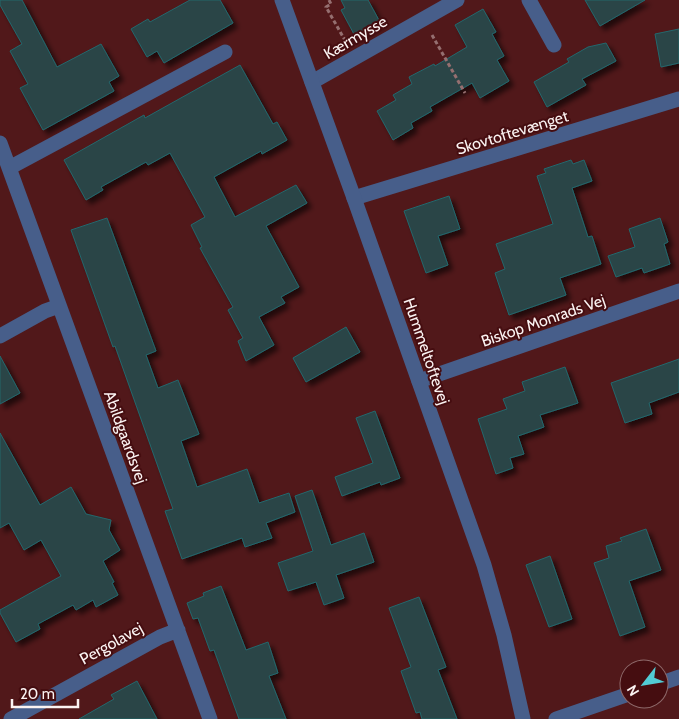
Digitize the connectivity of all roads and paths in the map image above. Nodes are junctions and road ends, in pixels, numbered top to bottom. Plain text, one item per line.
1 (282, 0) edge
2 (329, 0) edge
3 (457, 0) edge
4 (529, 0) edge
5 (440, 4) edge
6 (423, 19) junction
7 (554, 45) dead end
8 (225, 52) dead end
9 (355, 58) junction
10 (312, 82) junction
11 (465, 93) dead end
12 (679, 99) edge
13 (0, 143) edge
14 (9, 168) junction
15 (354, 198) junction
16 (679, 291) edge
17 (59, 306) junction
18 (0, 336) edge
19 (419, 381) junction
20 (178, 630) junction
21 (619, 697) edge
22 (11, 719) edge
23 (210, 719) edge
24 (523, 719) edge
25 (556, 719) edge

1 - 10 street, Hummeltoftevej
2 - 9 path
3 - 5 street, Kærmysse
4 - 7 street
5 - 6 street, Kærmysse
6 - 9 street, Kærmysse
6 - 11 path
8 - 14 street
9 - 10 street, Kærmysse
10 - 15 street, Hummeltoftevej
12 - 15 street, Skovtoftevænget
13 - 14 street, Abildgaardsvej
14 - 17 street, Abildgaardsvej
15 - 19 street, Hummeltoftevej
16 - 19 street, Biskop Monrads Vej
17 - 18 street
17 - 20 street, Abildgaardsvej
19 - 24 street, Hummeltoftevej
20 - 22 street, Pergolavej
20 - 23 street, Abildgaardsvej
21 - 25 street

